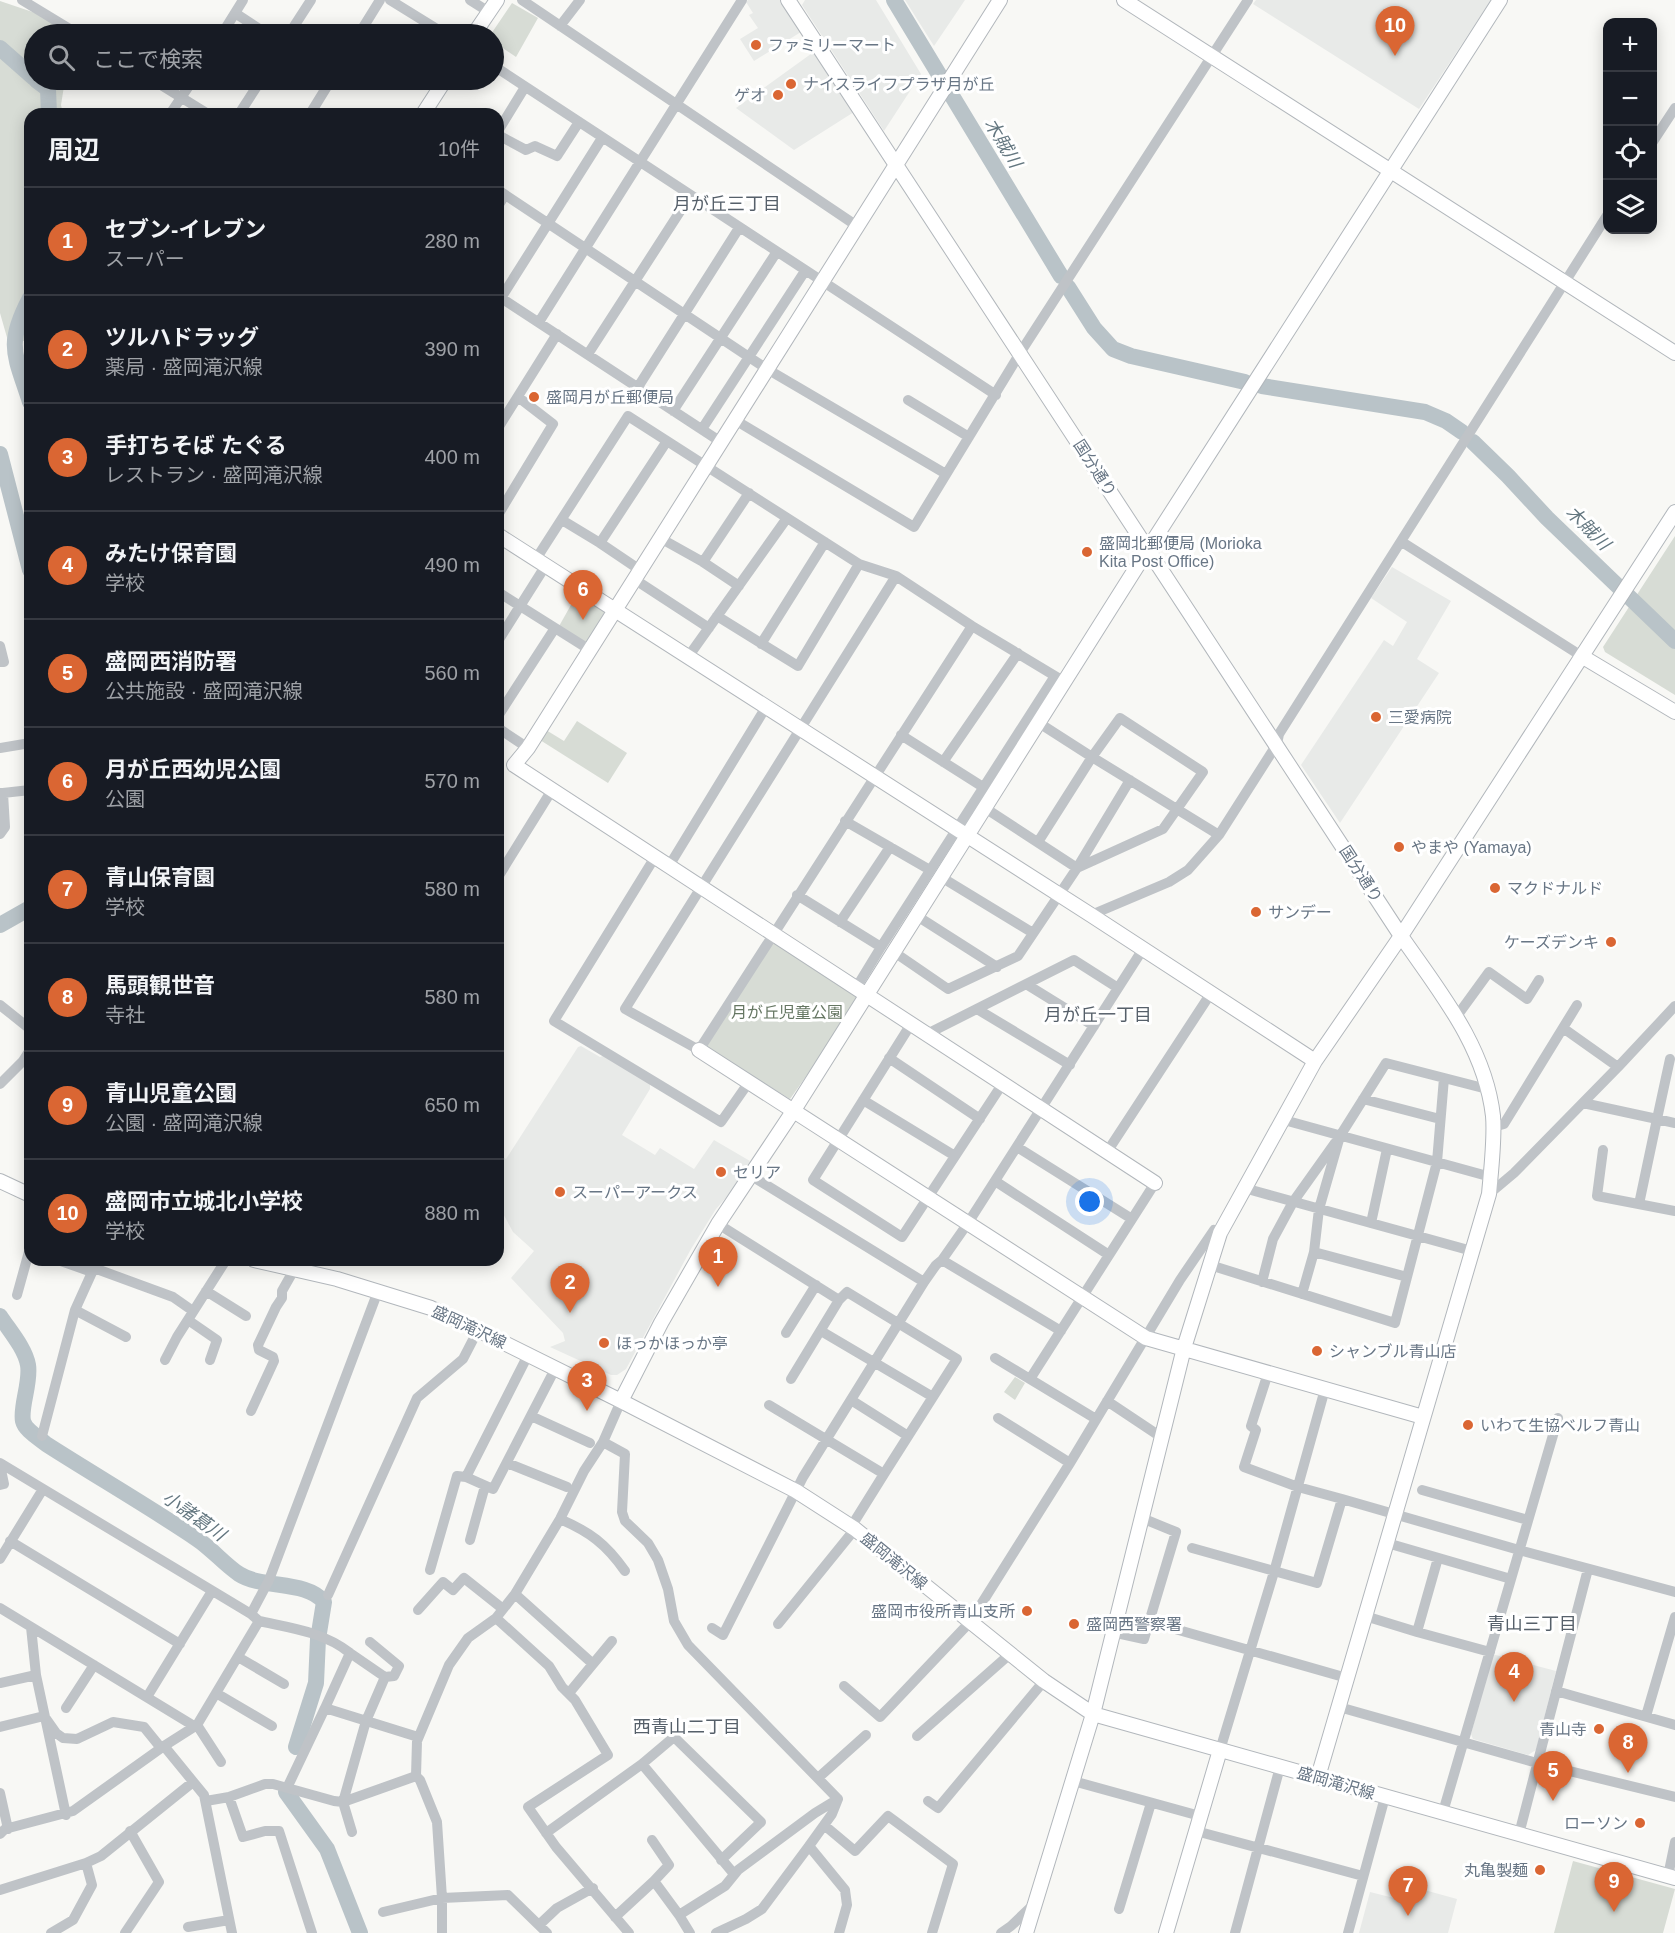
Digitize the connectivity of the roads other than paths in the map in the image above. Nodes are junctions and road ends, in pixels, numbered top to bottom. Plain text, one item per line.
1 (22, 0) edge
2 (243, 0) edge
3 (311, 0) edge
4 (380, 0) edge
5 (390, 0) edge
6 (470, 0) edge
7 (497, 0) edge
8 (522, 0) edge
9 (580, 0) edge
10 (741, 0) edge
11 (789, 0) edge
12 (1000, 0) edge
13 (1248, 0) edge
14 (1500, 0) edge
15 (1130, 2) edge
16 (489, 12) junction
17 (235, 13) junction
18 (62, 24) edge
19 (228, 24) edge
20 (252, 24) edge
21 (295, 24) edge
22 (365, 24) edge
23 (429, 24) edge
24 (481, 24) edge
25 (560, 26) junction
26 (1212, 54) junction
27 (504, 73) edge
28 (525, 87) junction
29 (170, 90) edge
30 (186, 90) edge
31 (255, 90) edge
32 (325, 90) edge
33 (439, 90) edge
34 (181, 96) junction
35 (676, 104) junction
36 (174, 108) edge
37 (199, 108) edge
38 (243, 108) edge
39 (314, 108) edge
40 (427, 108) edge
41 (1675, 108) edge
42 (579, 122) junction
43 (504, 123) edge
44 (504, 137) edge
45 (1657, 137) edge
46 (602, 138) junction
47 (639, 162) junction
48 (896, 164) junction
49 (1389, 171) junction
50 (504, 193) edge
51 (690, 196) junction
52 (1603, 222) edge
53 (548, 223) junction
54 (857, 226) junction
55 (738, 228) junction
56 (585, 248) junction
57 (776, 253) junction
58 (804, 271) junction
59 (635, 281) junction
60 (822, 282) junction
61 (1564, 282) junction
62 (504, 289) edge
63 (504, 300) edge
64 (684, 314) junction
65 (539, 322) junction
66 (557, 334) junction
67 (721, 339) junction
68 (1020, 353) junction
69 (1675, 353) edge
70 (588, 354) junction
71 (749, 357) junction
72 (767, 369) junction
73 (638, 387) junction
74 (996, 395) junction
75 (518, 397) junction
76 (908, 400) dead end
77 (673, 411) junction
78 (504, 419) edge
79 (735, 420) junction
80 (702, 429) junction
81 (969, 437) junction
82 (667, 441) junction
83 (721, 442) junction
84 (706, 465) junction
85 (946, 474) junction
86 (749, 493) junction
87 (504, 505) edge
88 (1675, 512) edge
89 (787, 518) junction
90 (562, 520) junction
91 (660, 538) junction
92 (504, 539) edge
93 (825, 542) junction
94 (1402, 542) junction
95 (600, 543) junction
96 (1148, 549) junction
97 (541, 562) junction
98 (703, 562) junction
99 (859, 564) junction
100 (637, 575) junction
101 (896, 576) junction
102 (739, 586) junction
103 (504, 596) edge
104 (520, 607) junction
105 (615, 610) junction
106 (717, 616) junction
107 (972, 626) junction
108 (555, 628) junction
109 (709, 628) junction
110 (504, 632) edge
111 (761, 644) junction
112 (0, 646) edge
113 (590, 650) junction
114 (1017, 653) junction
115 (688, 657) junction
116 (1583, 657) junction
117 (0, 662) edge
118 (1060, 679) junction
119 (504, 707) edge
120 (766, 707) junction
121 (1675, 712) edge
122 (1039, 723) junction
123 (800, 729) junction
124 (504, 732) edge
125 (901, 735) junction
126 (24, 744) edge
127 (1277, 744) junction
128 (0, 748) edge
129 (528, 748) junction
130 (1092, 757) junction
131 (943, 762) junction
132 (874, 776) junction
133 (1130, 780) junction
134 (983, 787) junction
135 (552, 790) junction
136 (24, 791) edge
137 (1, 794) edge
138 (985, 808) junction
139 (1175, 809) junction
140 (845, 821) junction
141 (961, 832) junction
142 (0, 834) edge
143 (1219, 835) junction
144 (1038, 842) junction
145 (890, 847) junction
146 (655, 857) junction
147 (669, 866) junction
148 (504, 867) edge
149 (1077, 868) junction
150 (936, 873) junction
151 (702, 888) junction
152 (1059, 894) junction
153 (797, 896) junction
154 (1091, 915) junction
155 (917, 916) junction
156 (840, 922) junction
157 (1033, 933) junction
158 (773, 934) junction
159 (1401, 936) junction
160 (887, 949) junction
161 (1143, 949) junction
162 (997, 967) junction
163 (1539, 980) dead end
164 (1026, 984) junction
165 (1118, 988) junction
166 (861, 992) junction
167 (1211, 993) junction
168 (0, 1005) edge
169 (1577, 1005) dead end
170 (1675, 1006) edge
171 (977, 1009) junction
172 (1457, 1016) junction
173 (24, 1024) edge
174 (911, 1024) junction
175 (1094, 1026) junction
176 (1563, 1028) junction
177 (927, 1034) junction
178 (699, 1050) junction
179 (889, 1058) junction
180 (24, 1059) edge
181 (1670, 1059) dead end
182 (1315, 1061) junction
183 (1070, 1065) junction
184 (1618, 1067) junction
185 (1444, 1078) junction
186 (749, 1082) junction
187 (1003, 1083) junction
188 (0, 1084) edge
189 (1487, 1089) junction
190 (1363, 1099) junction
191 (863, 1100) junction
192 (1583, 1103) junction
193 (1041, 1109) junction
194 (794, 1110) junction
195 (980, 1119) junction
196 (1440, 1119) junction
197 (1657, 1119) junction
198 (1284, 1120) junction
199 (1675, 1123) edge
200 (1492, 1127) junction
201 (1340, 1136) junction
202 (839, 1139) junction
203 (1017, 1147) junction
204 (1387, 1149) junction
205 (1603, 1150) dead end
206 (1107, 1152) junction
207 (955, 1156) junction
208 (1437, 1162) junction
209 (750, 1175) junction
210 (1491, 1177) junction
211 (0, 1180) edge
212 (995, 1181) junction
213 (1155, 1183) joint
214 (1244, 1188) junction
215 (24, 1192) edge
216 (1489, 1194) junction
217 (928, 1197) junction
218 (1293, 1202) junction
219 (1639, 1204) junction
220 (1319, 1209) junction
221 (1675, 1211) edge
222 (1132, 1219) junction
223 (968, 1223) junction
224 (1371, 1223) junction
225 (718, 1224) junction
226 (1220, 1233) junction
227 (1418, 1236) junction
228 (1472, 1251) junction
229 (1314, 1252) junction
230 (1109, 1255) junction
231 (942, 1260) junction
232 (1210, 1265) junction
233 (25, 1266) edge
234 (76, 1266) edge
235 (222, 1266) edge
236 (288, 1266) edge
237 (291, 1266) edge
238 (93, 1272) junction
239 (1407, 1278) junction
240 (924, 1282) junction
241 (1262, 1282) junction
242 (816, 1285) junction
243 (206, 1290) junction
244 (378, 1291) junction
245 (1302, 1294) junction
246 (17, 1295) dead end
247 (1082, 1297) junction
248 (839, 1300) junction
249 (75, 1310) junction
250 (190, 1315) junction
251 (246, 1316) dead end
252 (899, 1323) junction
253 (478, 1330) junction
254 (821, 1331) junction
255 (1061, 1331) junction
256 (786, 1333) dead end
257 (126, 1337) dead end
258 (1146, 1338) junction
259 (1184, 1348) junction
260 (528, 1355) junction
261 (995, 1358) dead end
262 (165, 1360) dead end
263 (210, 1360) dead end
264 (874, 1362) junction
265 (555, 1369) junction
266 (1268, 1373) junction
267 (790, 1379) dead end
268 (1030, 1379) junction
269 (1325, 1389) junction
270 (933, 1397) junction
271 (851, 1400) junction
272 (621, 1401) junction
273 (1107, 1401) junction
274 (769, 1405) dead end
275 (251, 1411) dead end
276 (531, 1416) junction
277 (1424, 1417) junction
278 (998, 1418) dead end
279 (1557, 1418) dead end
280 (1096, 1419) junction
281 (42, 1436) dead end
282 (908, 1436) junction
283 (1161, 1437) junction
284 (827, 1439) junction
285 (603, 1442) junction
286 (590, 1443) dead end
287 (507, 1463) junction
288 (1070, 1463) junction
289 (0, 1464) edge
290 (884, 1474) junction
291 (466, 1477) junction
292 (0, 1485) edge
293 (485, 1486) junction
294 (567, 1487) dead end
295 (1298, 1487) junction
296 (43, 1489) junction
297 (1422, 1490) dead end
298 (796, 1491) junction
299 (1342, 1499) junction
300 (1395, 1515) junction
301 (560, 1519) junction
302 (1144, 1519) dead end
303 (1528, 1520) junction
304 (853, 1528) junction
305 (470, 1540) dead end
306 (10, 1541) junction
307 (1387, 1543) junction
308 (1192, 1548) dead end
309 (1519, 1550) junction
310 (0, 1558) edge
311 (1438, 1558) junction
312 (1588, 1569) junction
313 (430, 1570) dead end
314 (625, 1571) dead end
315 (1274, 1572) junction
316 (1511, 1579) junction
317 (212, 1591) junction
318 (1675, 1592) edge
319 (515, 1594) junction
320 (328, 1595) dead end
321 (0, 1608) edge
322 (503, 1609) junction
323 (418, 1610) dead end
324 (1365, 1616) junction
325 (1675, 1617) edge
326 (255, 1618) junction
327 (496, 1618) junction
328 (970, 1622) junction
329 (778, 1624) dead end
330 (32, 1628) junction
331 (712, 1628) dead end
332 (1174, 1629) dead end
333 (1112, 1632) junction
334 (1417, 1632) junction
335 (612, 1641) dead end
336 (370, 1642) dead end
337 (180, 1644) junction
338 (1250, 1650) junction
339 (1490, 1652) junction
340 (350, 1653) junction
341 (1010, 1654) junction
342 (238, 1657) junction
343 (593, 1664) junction
344 (94, 1665) junction
345 (36, 1675) junction
346 (385, 1677) junction
347 (1347, 1678) junction
348 (1044, 1681) junction
349 (0, 1683) edge
350 (284, 1684) dead end
351 (844, 1686) dead end
352 (1556, 1690) junction
353 (216, 1693) junction
354 (568, 1693) junction
355 (147, 1697) junction
356 (1338, 1707) junction
357 (66, 1708) dead end
358 (325, 1708) junction
359 (1093, 1714) junction
360 (44, 1716) junction
361 (1646, 1716) junction
362 (366, 1721) junction
363 (1675, 1725) edge
364 (195, 1726) junction
365 (272, 1726) dead end
366 (0, 1727) edge
367 (866, 1735) dead end
368 (917, 1736) dead end
369 (418, 1737) junction
370 (1464, 1742) junction
371 (163, 1747) junction
372 (1220, 1750) junction
373 (221, 1762) dead end
374 (1537, 1763) junction
375 (642, 1764) junction
376 (1280, 1767) junction
377 (416, 1776) junction
378 (1318, 1777) junction
379 (818, 1778) junction
380 (1072, 1781) junction
381 (193, 1782) junction
382 (286, 1788) junction
383 (0, 1793) edge
384 (229, 1797) junction
385 (1385, 1797) junction
386 (1675, 1797) edge
387 (838, 1799) junction
388 (206, 1801) junction
389 (928, 1801) dead end
390 (343, 1802) junction
391 (1151, 1803) junction
392 (1443, 1812) junction
393 (66, 1815) junction
394 (1200, 1816) junction
395 (824, 1825) junction
396 (1196, 1831) junction
397 (4, 1832) edge
398 (130, 1832) junction
399 (352, 1832) dead end
400 (546, 1833) junction
401 (1519, 1834) junction
402 (652, 1840) dead end
403 (1675, 1842) edge
404 (809, 1846) junction
405 (1258, 1847) junction
406 (721, 1860) junction
407 (86, 1863) junction
408 (734, 1874) junction
409 (1363, 1876) junction
410 (1671, 1877) edge
411 (654, 1881) junction
412 (593, 1888) junction
413 (0, 1890) edge
414 (442, 1898) junction
415 (1035, 1903) junction
416 (1119, 1909) dead end
417 (383, 1912) dead end
418 (679, 1915) junction
419 (615, 1917) junction
420 (229, 1920) junction
421 (188, 1927) dead end
422 (543, 1929) edge
423 (51, 1933) edge
424 (125, 1933) edge
425 (232, 1933) edge
426 (312, 1933) edge
427 (442, 1933) edge
428 (629, 1933) edge
429 (690, 1933) edge
430 (716, 1933) edge
431 (839, 1933) edge
432 (932, 1933) edge
433 (1001, 1933) edge
434 (1026, 1933) edge
435 (1166, 1933) edge
436 (1235, 1933) edge
437 (1348, 1933) edge

1 - 18 street
2 - 17 street
3 - 21 street
4 - 22 street
5 - 23 street
6 - 16 street
7 - 16 street
8 - 25 street
9 - 25 street
10 - 35 street
11 - 48 street, 国分通り
12 - 48 street
13 - 26 street
14 - 49 street
15 - 26 street
16 - 24 street
17 - 19 street
17 - 20 street
25 - 35 street
26 - 49 street
26 - 68 street
27 - 28 street
28 - 42 street
28 - 43 street
29 - 34 street
30 - 34 street
31 - 38 street
32 - 39 street
33 - 40 street
34 - 36 street
34 - 37 street
35 - 47 street
35 - 54 street
41 - 45 street
42 - 44 street
42 - 46 street
46 - 47 street
46 - 53 street
47 - 51 street
47 - 56 street
48 - 54 street
48 - 68 street, 国分通り
49 - 61 street
49 - 96 street
50 - 53 street
51 - 55 street
51 - 59 street
52 - 61 street
53 - 56 street
53 - 62 street
54 - 60 street
55 - 57 street
55 - 64 street
56 - 59 street
56 - 65 street
57 - 58 street
57 - 67 street
58 - 60 street
58 - 71 street
59 - 64 street
59 - 70 street
60 - 72 street
60 - 74 street
61 - 69 street
61 - 94 street
63 - 65 street
64 - 67 street
64 - 73 street
65 - 66 street
66 - 70 street
66 - 75 street
67 - 71 street
67 - 77 street
68 - 74 street
68 - 96 street, 国分通り
70 - 73 street
71 - 72 street
71 - 80 street
72 - 79 street
72 - 85 street
73 - 77 street
74 - 81 street
75 - 78 street
75 - 87 street
76 - 81 street
77 - 80 street
79 - 83 street
79 - 85 street
80 - 83 street
81 - 85 street
82 - 84 street
82 - 90 street
82 - 95 street
83 - 84 street
84 - 86 street
84 - 91 street
86 - 89 street
86 - 98 street
88 - 116 street
89 - 93 street
89 - 102 street
90 - 95 street
90 - 97 street
91 - 98 street
91 - 100 street
92 - 97 street
93 - 99 street
93 - 111 street
94 - 116 street
94 - 127 street
95 - 100 street
96 - 118 street
96 - 127 street, 国分通り
97 - 104 street
97 - 105 street
98 - 102 street
99 - 101 street
99 - 111 street
100 - 105 street
100 - 109 street
101 - 107 street
101 - 123 street
102 - 106 street
103 - 104 street
104 - 108 street
104 - 110 street
105 - 113 street
105 - 115 street
106 - 109 street
106 - 111 street
107 - 114 street
107 - 125 street
108 - 113 street
108 - 119 street
109 - 115 street
112 - 117 street
113 - 129 street
114 - 118 street
114 - 131 street
115 - 120 street
116 - 121 street
116 - 159 street
118 - 122 street
118 - 134 street
120 - 123 street
120 - 147 street
122 - 130 street
122 - 138 street
123 - 132 street
123 - 151 street
124 - 129 street
125 - 131 street
125 - 132 street
126 - 128 street
127 - 143 street
127 - 159 street, 国分通り
129 - 135 street
130 - 133 street
130 - 139 street
130 - 144 street
131 - 134 street
132 - 140 street
132 - 141 street
133 - 139 street
133 - 149 street
134 - 141 street
135 - 146 street
135 - 148 street
136 - 137 street
137 - 142 street
138 - 141 street
138 - 144 street
139 - 143 street
139 - 149 street
140 - 145 street
140 - 153 street
141 - 150 street
141 - 152 street
143 - 154 street
144 - 149 street
145 - 150 street
145 - 156 street
146 - 147 street
146 - 186 street
147 - 151 street
149 - 152 street
150 - 155 street
150 - 157 street
150 - 160 street
151 - 158 street
151 - 178 street
152 - 154 street
152 - 157 street
153 - 156 street
153 - 158 street
154 - 161 street
155 - 160 street
155 - 162 street
156 - 160 street
157 - 162 street
158 - 166 street
158 - 178 street
159 - 172 street, 国分通り
159 - 182 street
160 - 162 street
160 - 166 street
161 - 165 street
161 - 167 street
163 - 172 street
164 - 165 street
164 - 171 street
164 - 175 street
165 - 175 street
166 - 174 street
166 - 194 street
167 - 182 street
167 - 206 street
168 - 173 street
169 - 176 street
170 - 184 street
171 - 177 street
171 - 183 street
172 - 189 street, 国分通り
174 - 177 street
174 - 179 street
175 - 183 street
176 - 184 street
176 - 200 street
177 - 187 street
178 - 186 street
179 - 191 street
179 - 195 street
180 - 188 street
181 - 197 street
182 - 198 street
183 - 193 street
184 - 192 street
185 - 189 street
185 - 190 street
185 - 196 street
186 - 194 street
187 - 193 street
187 - 195 street
189 - 200 street, 国分通り
190 - 196 street
190 - 201 street
191 - 202 street
191 - 207 street
192 - 197 street
192 - 216 street
193 - 203 street
193 - 206 street
194 - 202 street
194 - 209 street
195 - 207 street
196 - 208 street
197 - 199 street
197 - 219 street
198 - 201 street
198 - 214 street
200 - 210 street, 国分通り
201 - 204 street
201 - 218 street
201 - 220 street
202 - 217 street
202 - 217 street
203 - 212 street
203 - 222 street
204 - 208 street
204 - 224 street
205 - 219 street
206 - 213 street
207 - 217 street
208 - 210 street
208 - 227 street
209 - 225 street
209 - 240 street
210 - 216 street, 国分通り
211 - 215 street
212 - 223 street
212 - 230 street
213 - 222 street
214 - 218 street
214 - 226 street
216 - 228 street, 国分通り
217 - 223 street
218 - 220 street
218 - 241 street
219 - 221 street
220 - 224 street
220 - 229 street
222 - 230 street
223 - 231 street
223 - 247 street
224 - 227 street
225 - 242 street
225 - 272 street
226 - 232 street
226 - 258 street
227 - 228 street
227 - 239 street
228 - 277 street, 国分通り
229 - 239 street
229 - 245 street
230 - 247 street
231 - 240 street
231 - 255 street
232 - 241 street
232 - 259 street
233 - 246 street
234 - 238 street
235 - 243 street
236 - 275 street
237 - 244 street, 盛岡滝沢線
238 - 249 street
238 - 250 street
239 - 245 street
240 - 252 street
241 - 245 street
242 - 248 street
242 - 256 street
243 - 250 street
243 - 251 street
244 - 253 street, 盛岡滝沢線
244 - 326 street
247 - 255 street
247 - 258 street
248 - 252 street
248 - 254 street
249 - 257 street
249 - 281 street
250 - 262 street
250 - 263 street
252 - 264 street
252 - 270 street
253 - 260 street, 盛岡滝沢線
253 - 320 street
254 - 264 street
254 - 267 street
255 - 268 street
258 - 259 street
258 - 273 street
259 - 266 street
259 - 283 street
260 - 265 street, 盛岡滝沢線
260 - 291 street
261 - 268 street
264 - 270 street
264 - 271 street
265 - 272 street, 盛岡滝沢線
265 - 276 street
266 - 269 street
266 - 295 street
268 - 280 street
269 - 277 street
269 - 295 street
270 - 282 street
271 - 282 street
271 - 284 street
272 - 285 street
272 - 298 street, 盛岡滝沢線
273 - 280 street
273 - 283 street
274 - 284 street
276 - 286 street
276 - 287 street
277 - 300 street, 国分通り
278 - 288 street
279 - 303 street
280 - 288 street
282 - 290 street
283 - 333 street
284 - 290 street
284 - 298 street
285 - 301 street
285 - 379 street
287 - 293 street
287 - 294 street
288 - 328 street
289 - 292 street
289 - 296 street
290 - 304 street
291 - 293 street
291 - 313 street
293 - 305 street
295 - 299 street
295 - 315 street
296 - 306 street
296 - 317 street
297 - 303 street
298 - 304 street, 盛岡滝沢線
298 - 331 street
299 - 300 street
299 - 315 street
300 - 307 street, 国分通り
300 - 309 street
301 - 314 street
301 - 319 street
302 - 333 street
303 - 309 street
304 - 328 street, 盛岡滝沢線
304 - 329 street
306 - 310 street
306 - 337 street
307 - 311 street
307 - 324 street, 国分通り
308 - 315 street
309 - 312 street
309 - 316 street
311 - 316 street
311 - 334 street
312 - 318 street
312 - 352 street
315 - 338 street
316 - 339 street
317 - 326 street
317 - 337 street
319 - 322 street
319 - 343 street
321 - 330 street
322 - 323 street
322 - 327 street
324 - 334 street
324 - 347 street, 国分通り
325 - 361 street
326 - 340 street
326 - 342 street
327 - 354 street
327 - 369 street
328 - 341 street, 盛岡滝沢線
328 - 351 street
330 - 344 street
330 - 345 street
332 - 338 street
333 - 359 street
334 - 339 street
335 - 343 street
336 - 346 street
337 - 355 street
338 - 347 street
338 - 372 street
339 - 370 street
340 - 346 street
340 - 358 street
341 - 348 street, 盛岡滝沢線
341 - 368 street
342 - 350 street
342 - 353 street
343 - 354 street
344 - 355 street
344 - 357 street
345 - 349 street
345 - 360 street
346 - 362 street
347 - 356 street, 国分通り
348 - 359 street, 盛岡滝沢線
348 - 389 street
352 - 361 street
352 - 374 street
353 - 364 street
353 - 365 street
354 - 400 street
355 - 364 street
356 - 370 street
356 - 378 street, 国分通り
358 - 362 street
358 - 382 street
359 - 372 street, 盛岡滝沢線
359 - 380 street
360 - 366 street
360 - 371 street
360 - 393 street
361 - 363 street
362 - 369 street
362 - 390 street
364 - 371 street
364 - 373 street
367 - 379 street
369 - 377 street
370 - 374 street
370 - 392 street
371 - 381 street
371 - 393 street
372 - 376 street, 盛岡滝沢線
372 - 394 street
374 - 386 street
374 - 401 street
375 - 400 street
375 - 406 street
375 - 406 street
376 - 378 street, 盛岡滝沢線
376 - 405 street
377 - 390 street
377 - 414 street
378 - 385 street, 盛岡滝沢線
379 - 387 street
380 - 391 street
380 - 415 street
381 - 388 street
381 - 398 street
382 - 384 street
382 - 390 street
383 - 397 street
384 - 388 street
384 - 426 street
385 - 392 street, 盛岡滝沢線
385 - 409 street
387 - 395 street
387 - 408 street
388 - 420 street
390 - 399 street
391 - 394 street
391 - 416 street
392 - 401 street, 盛岡滝沢線
393 - 397 street
394 - 396 street
395 - 404 street
395 - 432 street
396 - 405 street
396 - 435 street
398 - 407 street
398 - 424 street
400 - 412 street
401 - 410 street, 盛岡滝沢線
402 - 411 street
403 - 410 street
404 - 430 street
404 - 431 street
405 - 409 street
405 - 436 street
406 - 408 street
407 - 413 street
407 - 423 street
408 - 418 street
409 - 437 street
411 - 418 street
411 - 419 street
412 - 419 street
412 - 422 street
414 - 417 street
414 - 422 street
414 - 427 street
415 - 433 street
415 - 434 street
418 - 429 street
419 - 428 street
420 - 421 street
420 - 425 street

